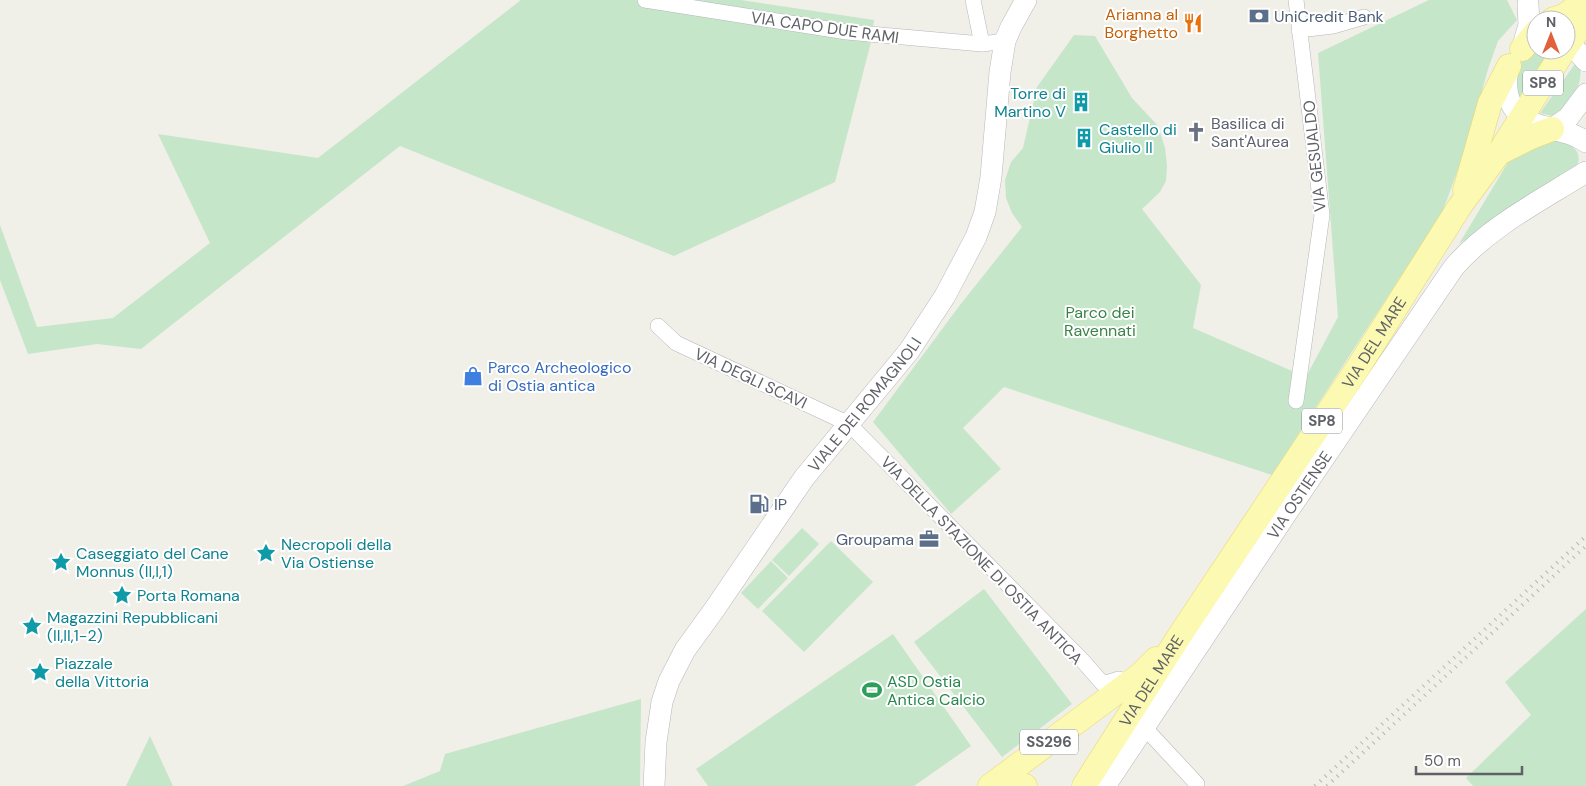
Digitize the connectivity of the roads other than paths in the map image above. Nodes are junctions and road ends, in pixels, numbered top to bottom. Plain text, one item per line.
1 (646, 0) edge
2 (973, 0) edge
3 (1026, 0) edge
4 (1296, 0) edge
5 (1583, 0) edge
6 (1572, 10) edge
7 (1364, 17) dead end
8 (1586, 19) edge
9 (1299, 30) junction
10 (1576, 32) edge
11 (1005, 41) junction
12 (982, 44) junction
13 (1526, 47) edge
14 (1557, 60) edge
15 (1586, 94) edge
16 (1522, 116) junction
17 (1552, 129) junction
18 (1586, 142) edge
19 (1498, 153) junction
20 (1586, 172) edge
21 (1460, 206) junction
22 (658, 326) dead end
23 (1296, 401) dead end
24 (849, 424) junction
25 (1180, 635) junction
26 (1114, 688) junction
27 (1144, 727) junction
28 (1197, 784) dead end
29 (654, 786) edge
30 (991, 786) edge
31 (1025, 786) edge
32 (1084, 786) edge
33 (1105, 786) edge

1 - 12 street, VIA CAPO DUE RAMI
2 - 12 street
3 - 11 street, VIALE DEI ROMAGNOLI
4 - 9 street, VIA GESUALDO
5 - 6 main road
7 - 9 street
8 - 10 main road, VIA DEL MARE / SP8
9 - 23 street, VIA GESUALDO
11 - 12 street, VIA CAPO DUE RAMI
11 - 24 street, VIALE DEI ROMAGNOLI
13 - 16 street
13 - 21 main road
14 - 16 main road, VIA DEL MARE / SP8
15 - 17 street
16 - 17 street
16 - 19 main road, VIA DEL MARE / SP8
17 - 18 street
17 - 19 main road
19 - 21 main road, VIA DEL MARE / SP8
20 - 27 street, VIA OSTIENSE
21 - 25 main road, VIA DEL MARE / SP8
22 - 24 street, VIA DEGLI SCAVI
24 - 26 street, VIA DELLA STAZIONE DI OSTIA ANTICA
24 - 29 street, VIALE DEI ROMAGNOLI
25 - 26 main road
25 - 32 main road, VIA DEL MARE / SP8
26 - 30 main road, SS296
27 - 28 street
27 - 33 street, VIA OSTIENSE
30 - 31 main road

